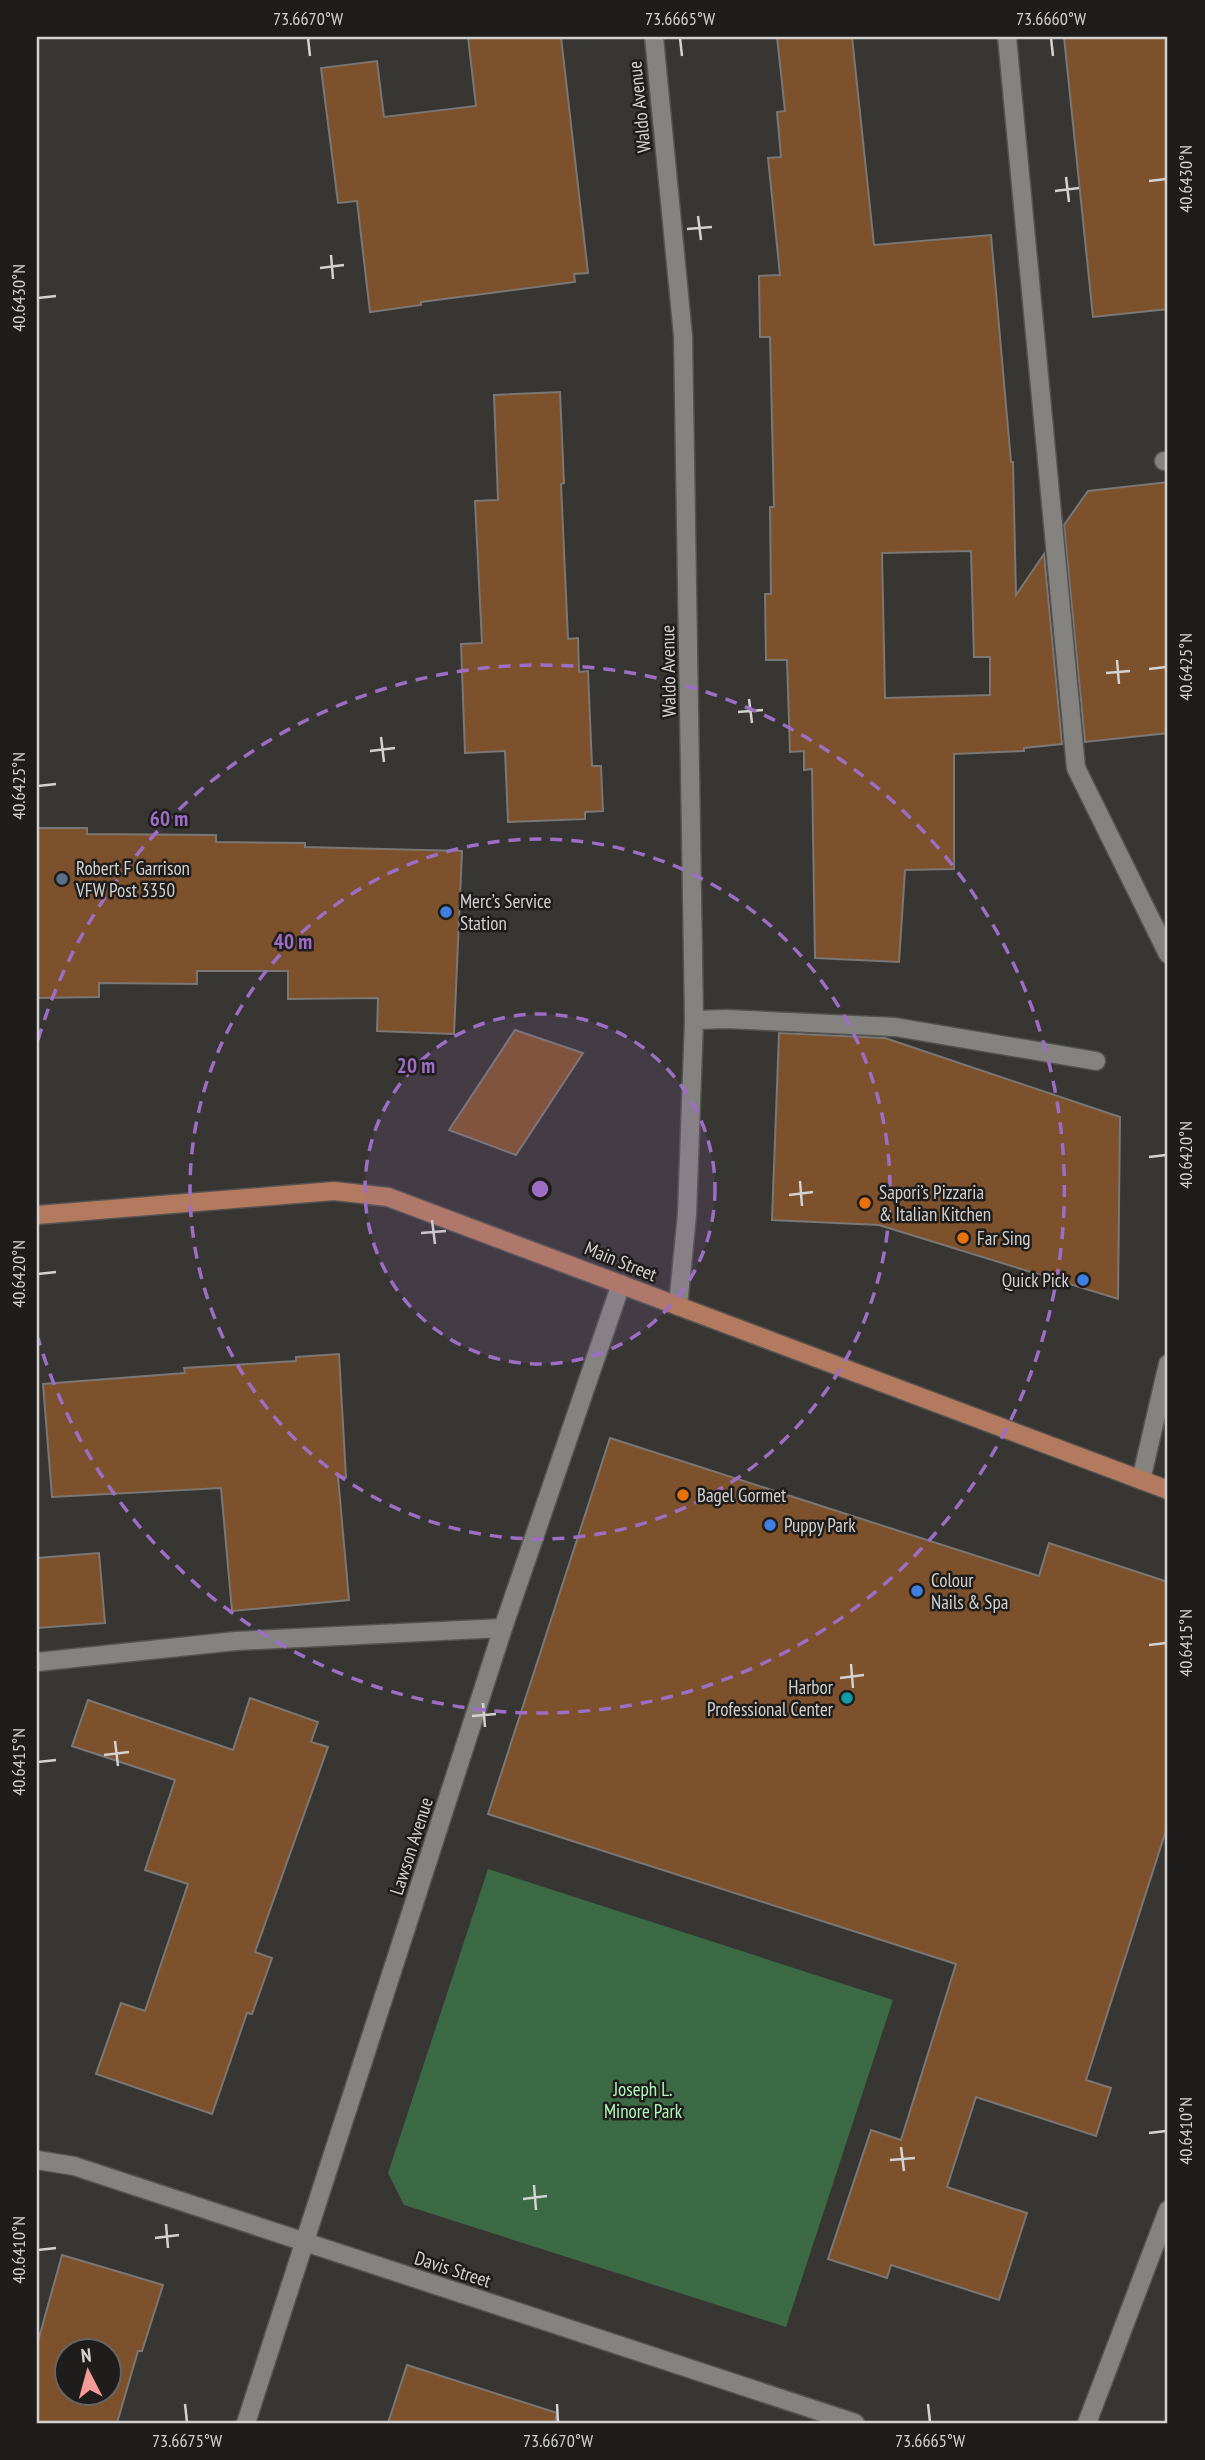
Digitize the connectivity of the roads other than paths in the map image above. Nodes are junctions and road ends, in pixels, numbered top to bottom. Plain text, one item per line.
1 (654, 37) edge
2 (1007, 37) edge
3 (1168, 954) edge
4 (694, 1020) junction
5 (1096, 1061) dead end
6 (37, 1214) edge
7 (621, 1284) junction
8 (678, 1306) junction
9 (1168, 1364) edge
10 (1141, 1480) junction
11 (1168, 1490) edge
12 (503, 1628) junction
13 (37, 1662) edge
14 (37, 2160) edge
15 (1168, 2210) edge
16 (305, 2242) junction
17 (246, 2423) edge
18 (855, 2423) edge
19 (1087, 2423) edge

1 - 4 street, Waldo Avenue
2 - 3 street
4 - 5 street
4 - 8 street, Waldo Avenue
6 - 7 main road, Main Street
7 - 8 main road, Main Street
7 - 12 street, Lawson Avenue
8 - 10 main road, Main Street
9 - 10 street
10 - 11 main road, Main Street
12 - 13 street
12 - 16 street, Lawson Avenue
14 - 16 street, Davis Street
15 - 19 street
16 - 17 street, Lawson Avenue
16 - 18 street, Davis Street

